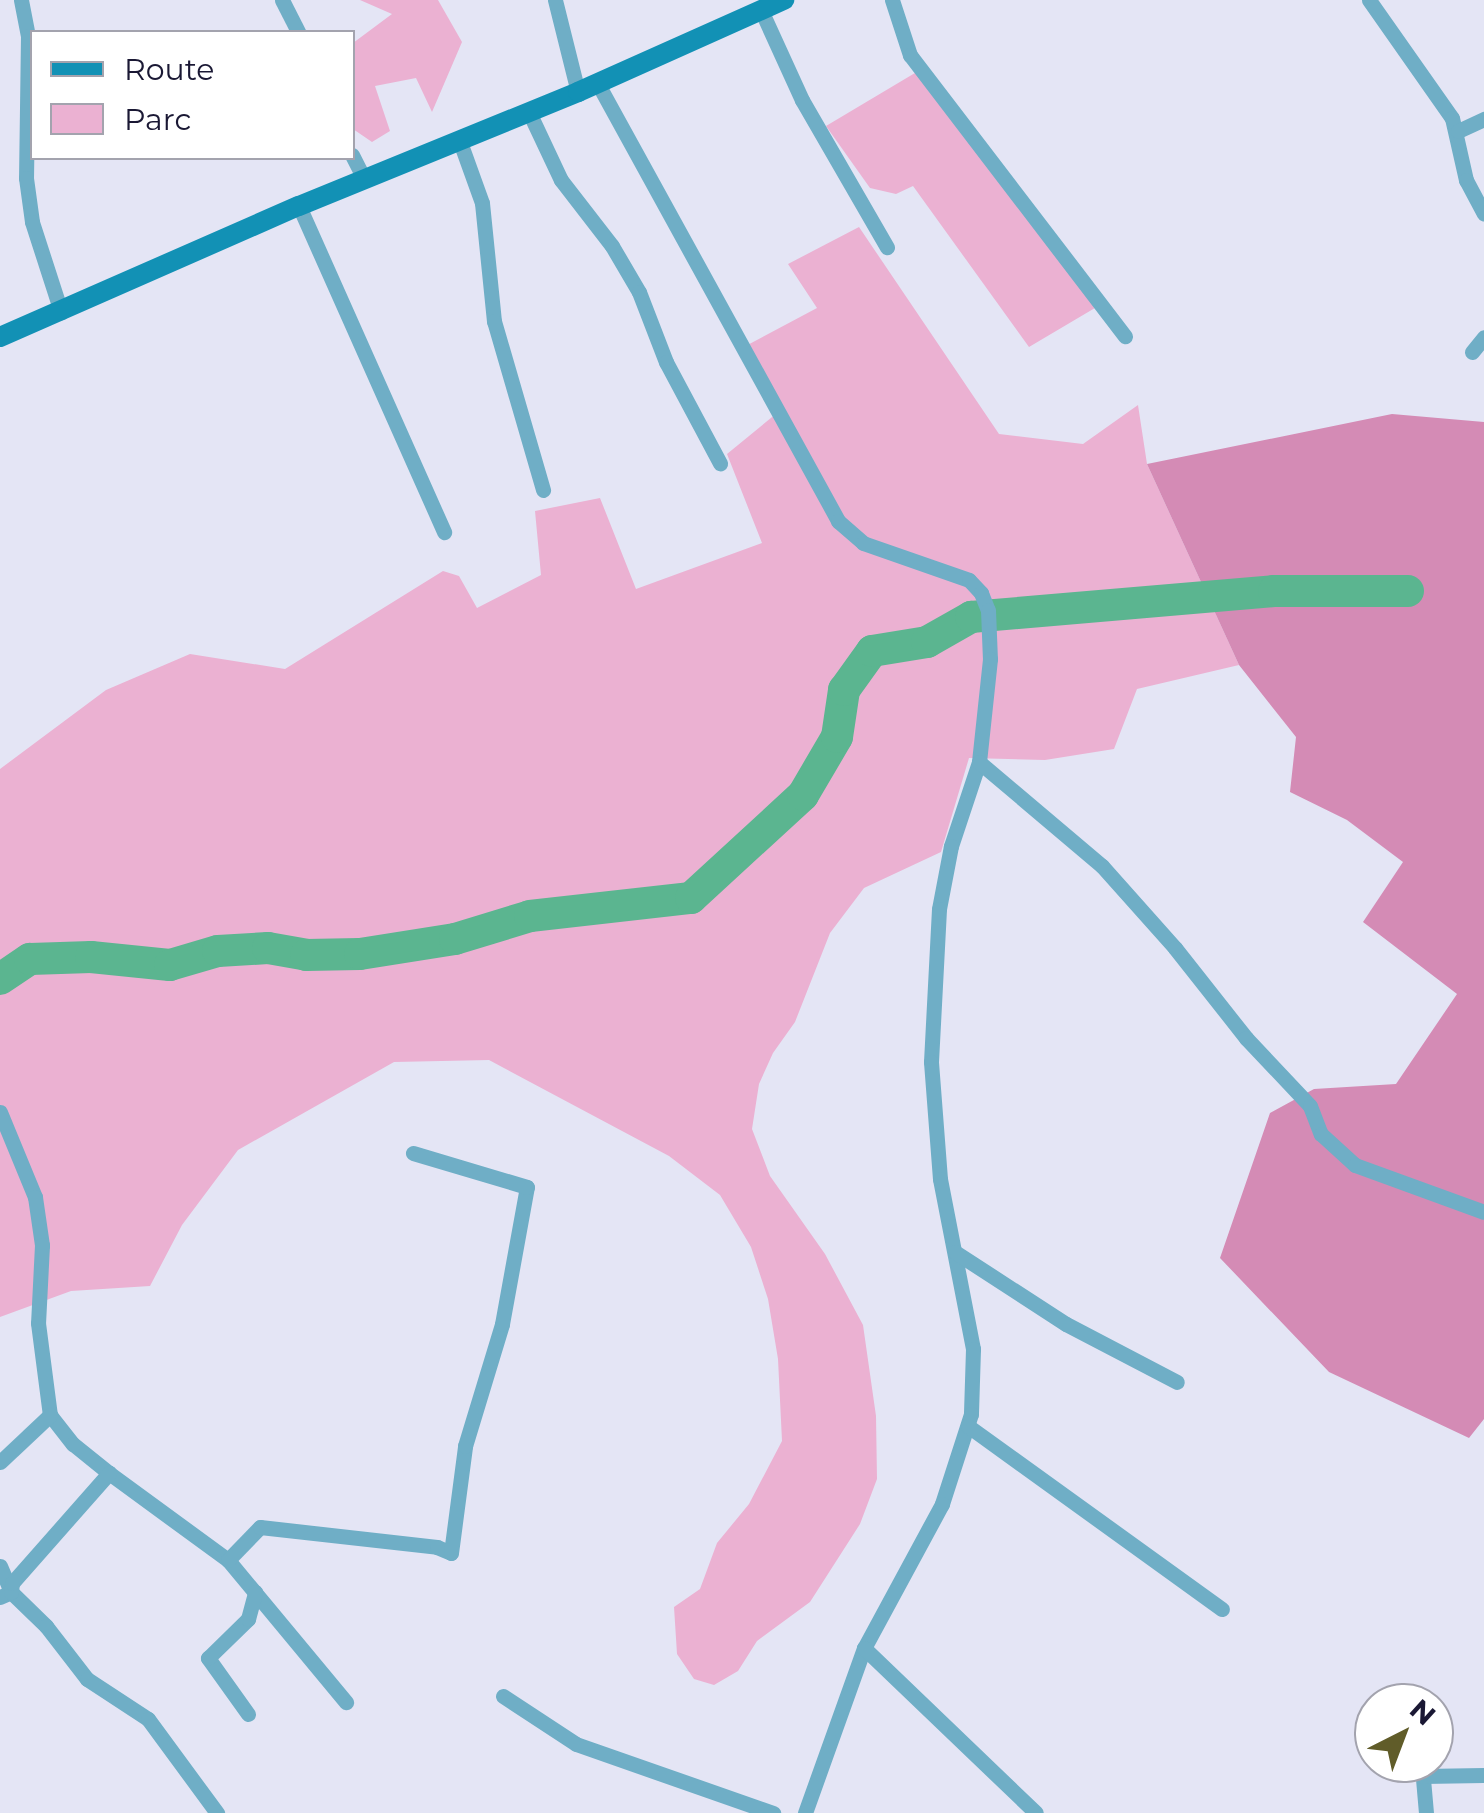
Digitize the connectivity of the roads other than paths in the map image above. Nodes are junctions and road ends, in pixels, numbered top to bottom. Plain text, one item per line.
1 (20, 0) edge
2 (282, 0) edge
3 (555, 0) edge
4 (782, 0) edge
5 (892, 0) edge
6 (1369, 0) edge
7 (760, 10) junction
8 (297, 30) edge
9 (588, 88) junction
10 (528, 110) junction
11 (1484, 119) edge
12 (1458, 130) junction
13 (459, 139) junction
14 (354, 160) edge
15 (364, 179) junction
16 (299, 206) junction
17 (1484, 214) edge
18 (886, 247) dead end
19 (62, 312) junction
20 (1125, 336) dead end
21 (0, 337) edge
22 (1484, 337) edge
23 (1472, 352) dead end
24 (720, 464) dead end
25 (543, 490) dead end
26 (444, 532) dead end
27 (979, 762) junction
28 (0, 1112) edge
29 (413, 1153) dead end
30 (1484, 1212) edge
31 (955, 1252) junction
32 (1177, 1382) dead end
33 (50, 1415) junction
34 (968, 1426) junction
35 (0, 1462) edge
36 (109, 1473) junction
37 (228, 1560) junction
38 (0, 1566) edge
39 (255, 1592) junction
40 (6, 1594) edge
41 (1222, 1609) dead end
42 (864, 1648) junction
43 (503, 1696) dead end
44 (346, 1702) dead end
45 (248, 1714) dead end
46 (1484, 1775) edge
47 (217, 1813) edge
48 (773, 1813) edge
49 (805, 1813) edge
50 (1036, 1813) edge
51 (1426, 1813) edge

1 - 19 street
2 - 8 street
3 - 9 street
4 - 7 main road
5 - 20 street
6 - 12 street
7 - 9 main road
7 - 18 street
9 - 10 main road
9 - 27 street
10 - 13 main road
10 - 24 street
11 - 12 street
12 - 17 street
13 - 15 main road
13 - 25 street
14 - 15 street
15 - 16 main road
16 - 19 main road
16 - 26 street
19 - 21 main road
22 - 23 street
27 - 30 street
27 - 31 street
28 - 33 street
29 - 37 street
31 - 32 street
31 - 34 street
33 - 35 street
33 - 36 street
34 - 41 street
34 - 42 street
36 - 37 street
36 - 40 street
37 - 39 street
38 - 40 street
39 - 44 street
39 - 45 street
40 - 47 street
42 - 49 street
42 - 50 street
43 - 48 street
46 - 51 street

